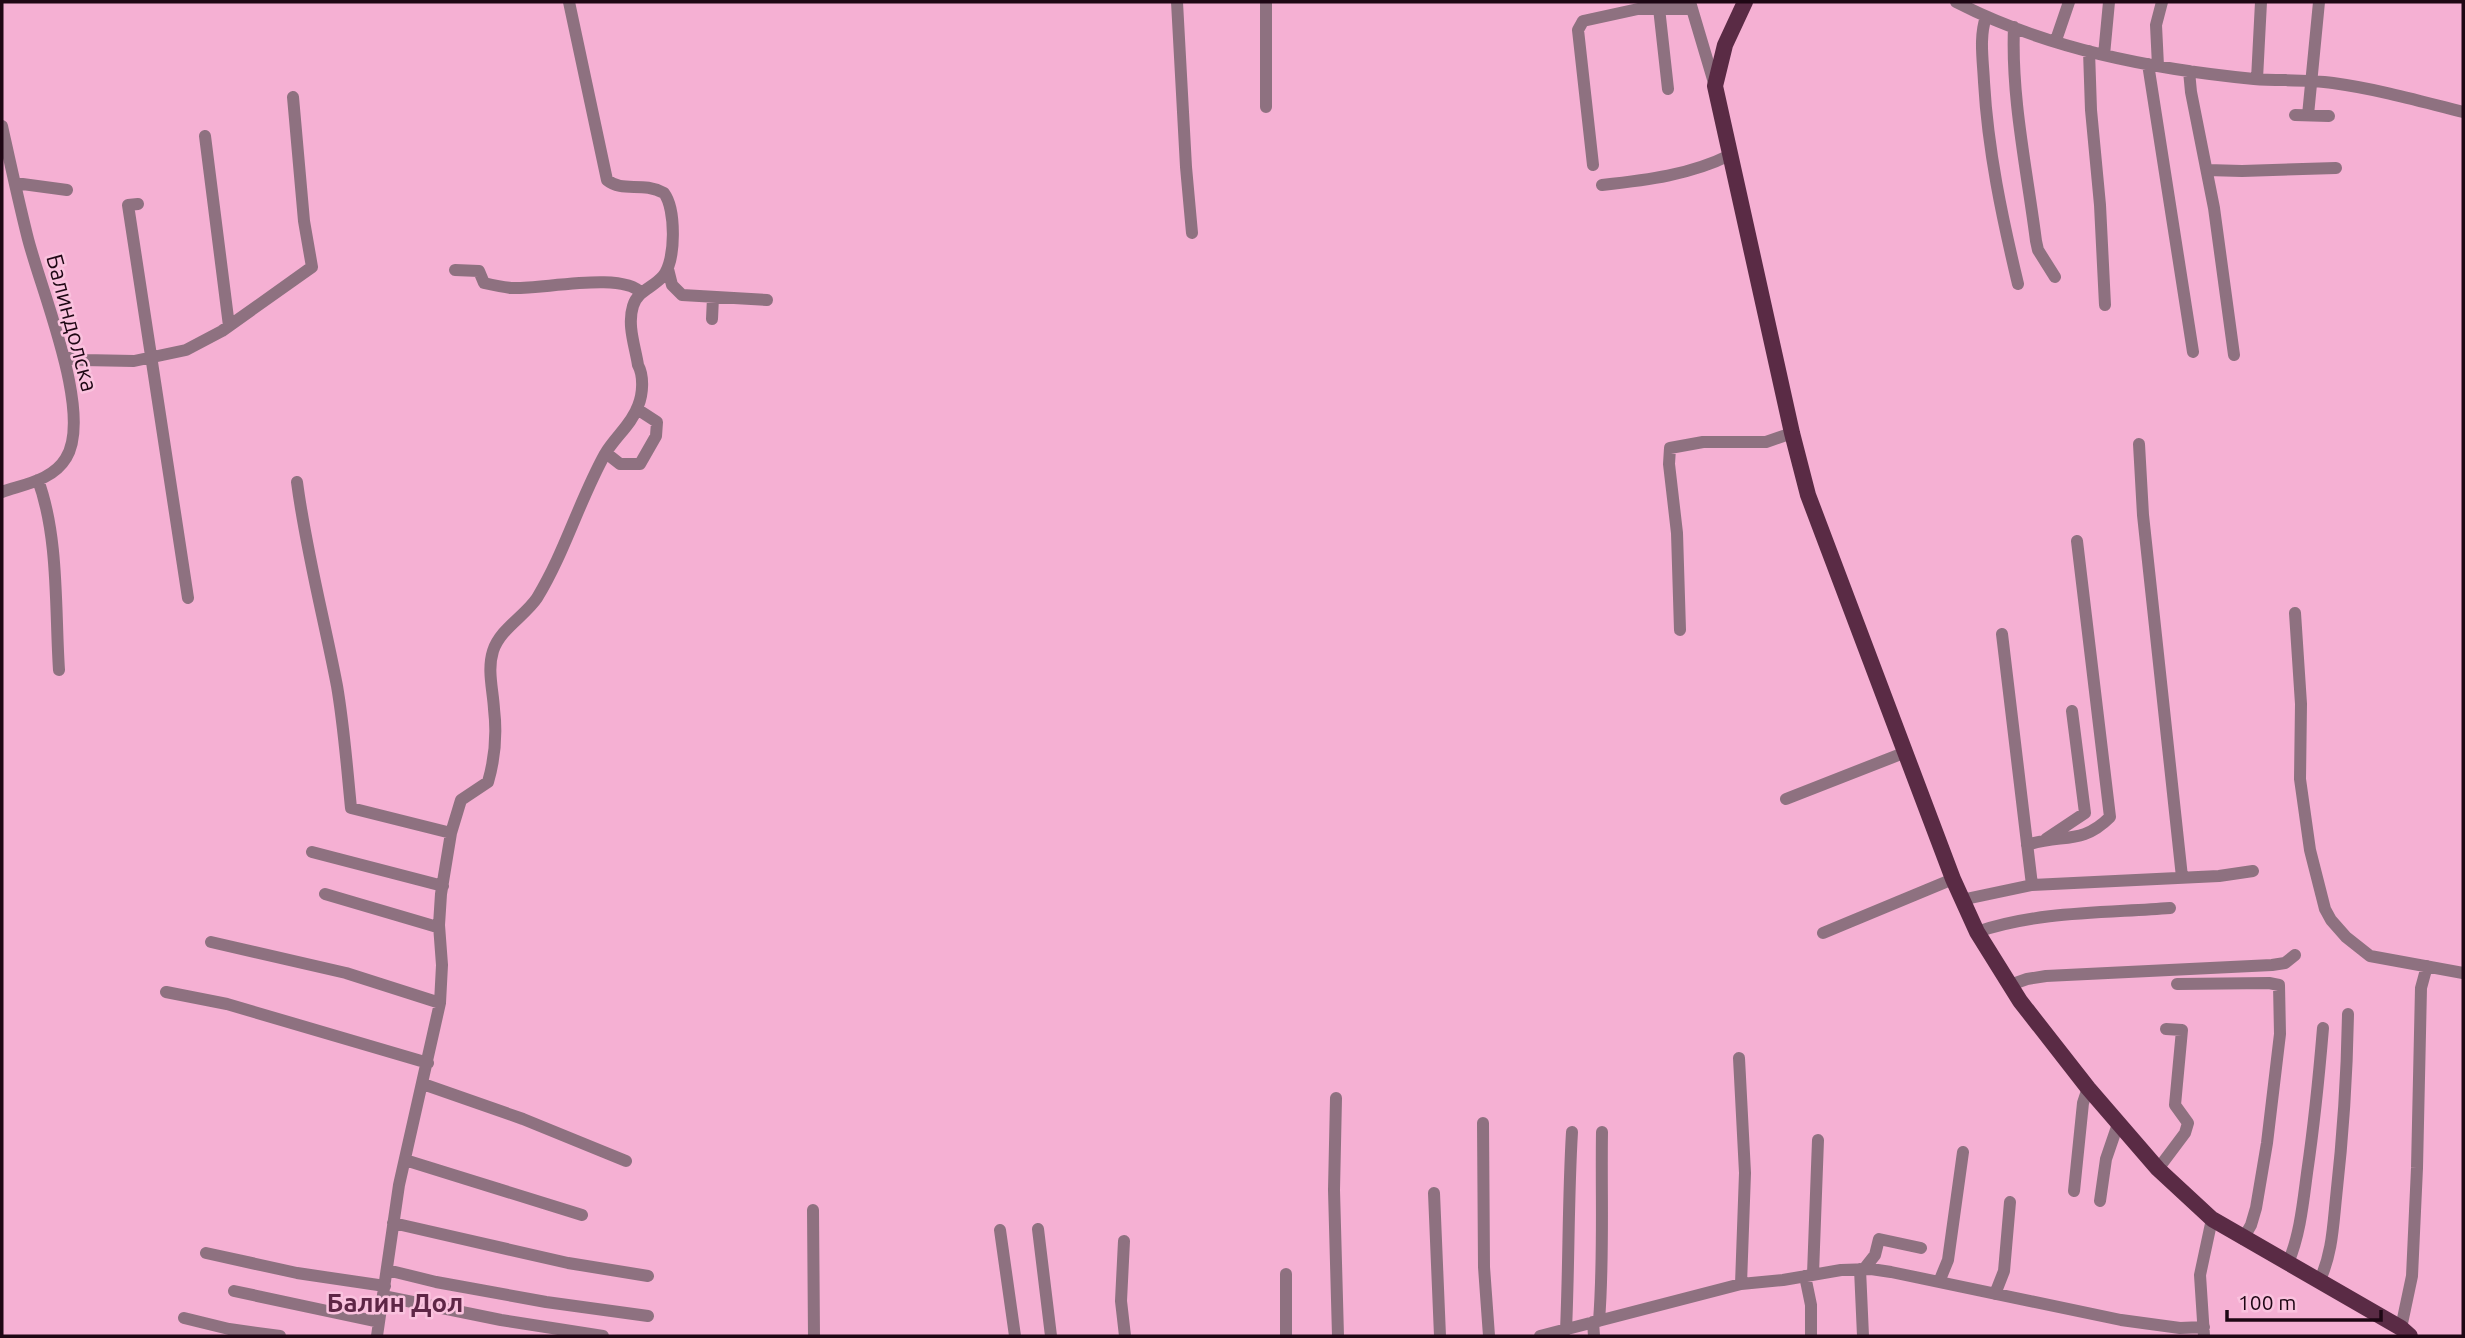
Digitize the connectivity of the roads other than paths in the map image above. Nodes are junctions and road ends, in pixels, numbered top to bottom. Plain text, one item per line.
1 (569, 2) edge
2 (1177, 2) edge
3 (1266, 2) edge
4 (1745, 2) edge
5 (1956, 2) edge
6 (2069, 2) edge
7 (2109, 2) edge
8 (2162, 2) edge
9 (2261, 2) edge
10 (2319, 2) edge
11 (1691, 5) edge
12 (1638, 6) edge
13 (1659, 8) junction
14 (1986, 17) junction
15 (2014, 27) junction
16 (2056, 40) junction
17 (2089, 51) junction
18 (2104, 55) junction
19 (2153, 65) junction
20 (2189, 71) junction
21 (2257, 79) junction
22 (2311, 81) junction
23 (1715, 86) junction
24 (1668, 89) dead end
25 (293, 97) dead end
26 (1266, 107) dead end
27 (2463, 112) edge
28 (2329, 116) dead end
29 (2, 126) edge
30 (205, 136) dead end
31 (1730, 155) junction
32 (1593, 165) dead end
33 (2336, 168) dead end
34 (2207, 170) junction
35 (15, 183) junction
36 (1602, 185) dead end
37 (67, 190) dead end
38 (138, 204) dead end
39 (1192, 233) dead end
40 (668, 269) junction
41 (455, 270) dead end
42 (2055, 277) dead end
43 (2018, 284) dead end
44 (641, 293) junction
45 (713, 297) junction
46 (767, 300) dead end
47 (2105, 305) dead end
48 (712, 319) dead end
49 (229, 326) junction
50 (2193, 352) dead end
51 (2234, 355) dead end
52 (152, 356) junction
53 (64, 357) junction
54 (637, 409) junction
55 (1792, 433) junction
56 (2139, 444) dead end
57 (606, 453) junction
58 (38, 480) junction
59 (297, 482) dead end
60 (2, 492) edge
61 (2077, 541) dead end
62 (188, 598) dead end
63 (2294, 613) dead end
64 (1680, 630) dead end
65 (2002, 634) dead end
66 (58, 670) dead end
67 (2072, 711) dead end
68 (1906, 752) junction
69 (1786, 799) dead end
70 (451, 833) junction
71 (2046, 839) junction
72 (2027, 845) junction
73 (312, 852) dead end
74 (2253, 871) dead end
75 (2182, 877) junction
76 (1953, 879) junction
77 (2032, 885) junction
78 (443, 886) junction
79 (325, 894) dead end
80 (1961, 900) junction
81 (2170, 908) dead end
82 (439, 925) junction
83 (1977, 932) junction
84 (1823, 933) dead end
85 (211, 942) dead end
86 (2295, 956) dead end
87 (2427, 966) junction
88 (2463, 972) edge
89 (2177, 984) dead end
90 (2010, 985) junction
91 (166, 992) dead end
92 (440, 1003) junction
93 (2348, 1014) dead end
94 (2166, 1028) dead end
95 (2323, 1028) dead end
96 (1739, 1058) dead end
97 (428, 1063) junction
98 (423, 1084) junction
99 (2088, 1088) junction
100 (1336, 1098) dead end
101 (1483, 1123) dead end
102 (2118, 1124) junction
103 (1572, 1132) dead end
104 (1602, 1132) dead end
105 (1818, 1140) dead end
106 (1963, 1152) dead end
107 (405, 1160) junction
108 (626, 1161) dead end
109 (2158, 1169) junction
110 (2074, 1191) dead end
111 (1434, 1193) dead end
112 (2100, 1201) dead end
113 (2010, 1202) dead end
114 (813, 1210) dead end
115 (582, 1215) dead end
116 (2212, 1219) junction
117 (393, 1223) junction
118 (1038, 1229) dead end
119 (1000, 1230) dead end
120 (2243, 1239) junction
121 (1125, 1241) dead end
122 (1921, 1248) dead end
123 (206, 1253) dead end
124 (2288, 1263) junction
125 (1862, 1269) junction
126 (387, 1270) junction
127 (1286, 1274) dead end
128 (1809, 1275) junction
129 (649, 1276) dead end
130 (1939, 1282) junction
131 (2319, 1282) junction
132 (1741, 1283) junction
133 (234, 1291) dead end
134 (384, 1291) junction
135 (1995, 1294) junction
136 (648, 1317) dead end
137 (184, 1318) dead end
138 (1596, 1321) junction
139 (379, 1322) junction
140 (1566, 1329) junction
141 (2204, 1332) edge
142 (2405, 1332) edge
143 (280, 1336) edge
144 (377, 1336) edge
145 (603, 1336) edge
146 (814, 1336) edge
147 (1014, 1336) edge
148 (1051, 1336) edge
149 (1125, 1336) edge
150 (1286, 1336) edge
151 (1338, 1336) edge
152 (1440, 1336) edge
153 (1489, 1336) edge
154 (1540, 1336) edge
155 (1594, 1336) edge
156 (1811, 1336) edge
157 (1863, 1336) edge

1 - 40 street
2 - 39 street
3 - 26 street
4 - 23 main road
5 - 14 street
6 - 16 street
7 - 18 street
8 - 19 street
9 - 21 street
10 - 22 street
11 - 13 street
11 - 23 street
12 - 13 street
12 - 32 street
13 - 24 street
14 - 15 street
14 - 43 street
15 - 16 street
15 - 42 street
16 - 17 street
17 - 18 street
17 - 47 street
18 - 19 street
19 - 20 street
19 - 50 street
20 - 21 street
20 - 34 street
21 - 22 street
22 - 27 street
22 - 28 street
23 - 31 main road
25 - 49 street
29 - 35 street, Балиндолска
30 - 49 street
31 - 36 street
31 - 55 main road
33 - 34 street
34 - 51 street
35 - 37 street
35 - 53 street, Балиндолска
38 - 52 street
40 - 44 street
40 - 45 street
41 - 44 street
44 - 54 street
45 - 46 street
45 - 48 street
49 - 52 street
52 - 53 street
52 - 62 street
53 - 58 street, Балиндолска
54 - 57 street
54 - 57 street
55 - 64 street
55 - 68 main road
56 - 75 street
57 - 70 street
58 - 60 street, Балиндолска
58 - 66 street
59 - 70 street
61 - 71 street
63 - 87 street
65 - 72 street
67 - 71 street
68 - 69 street
68 - 76 main road
70 - 78 street
71 - 72 street
72 - 77 street
73 - 78 street
74 - 75 street
75 - 77 street
76 - 80 main road
76 - 84 street
77 - 80 street
78 - 82 street
79 - 82 street
80 - 83 main road
81 - 83 street
82 - 92 street
83 - 90 main road
85 - 92 street
86 - 90 street
87 - 88 street
87 - 142 street
89 - 120 street
90 - 99 main road
91 - 97 street
92 - 97 street
93 - 131 street
94 - 109 street
95 - 124 street
96 - 132 street
97 - 98 street
98 - 107 street
98 - 108 street
99 - 102 main road
99 - 110 street
100 - 151 street
101 - 153 street
102 - 109 main road
102 - 112 street
103 - 140 street
104 - 138 street
105 - 128 street
106 - 130 street
107 - 115 street
107 - 117 street
109 - 116 main road
111 - 152 street
113 - 135 street
114 - 146 street
116 - 120 main road
116 - 141 street
117 - 126 street
117 - 129 street
118 - 148 street
119 - 147 street
120 - 124 main road
121 - 149 street
122 - 125 street
123 - 134 street
124 - 131 main road
125 - 128 street
125 - 130 street
125 - 157 street
126 - 134 street
126 - 136 street
127 - 150 street
128 - 132 street
128 - 156 street
130 - 135 street
131 - 142 main road
132 - 138 street
133 - 139 street
134 - 139 street
134 - 145 street
135 - 141 street
137 - 143 street
138 - 140 street
138 - 155 street
139 - 144 street
140 - 154 street

